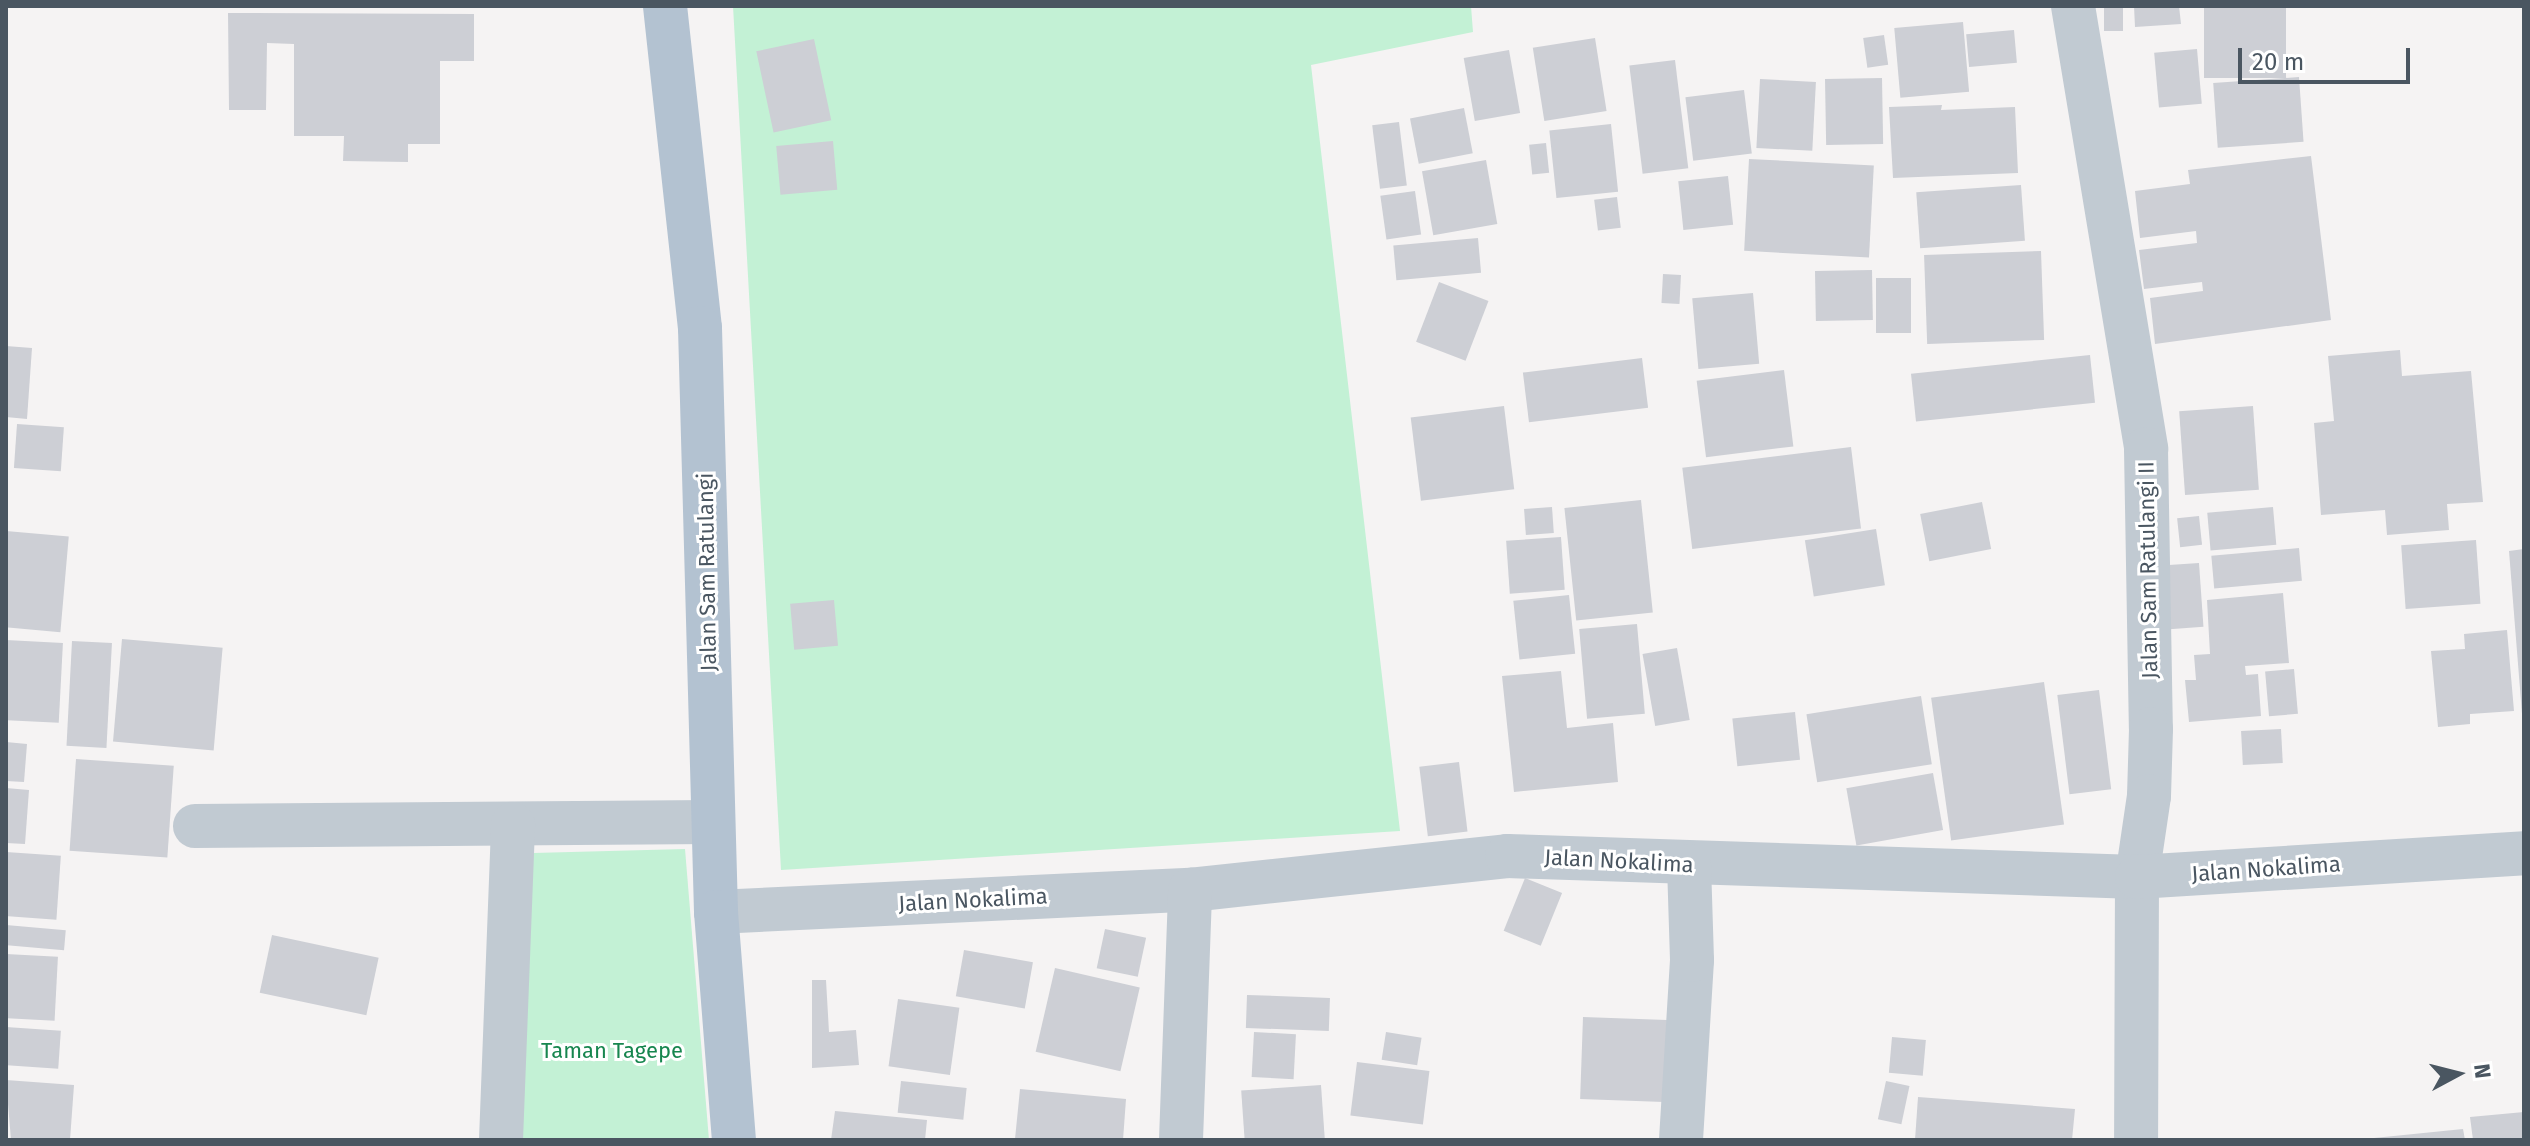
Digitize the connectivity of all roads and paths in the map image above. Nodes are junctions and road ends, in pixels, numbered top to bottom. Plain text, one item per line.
1 (665, 6) edge
2 (2073, 6) edge
3 (713, 822) junction
4 (513, 824) junction
5 (195, 826) dead end
6 (2524, 853) edge
7 (1689, 866) junction
8 (2137, 877) junction
9 (1190, 890) junction
10 (716, 912) junction
11 (501, 1140) edge
12 (734, 1140) edge
13 (1181, 1140) edge
14 (1681, 1140) edge
15 (2136, 1140) edge

1 - 3 main road, Jalan Sam Ratulangi
2 - 8 street, Jalan Sam Ratulangi II
3 - 4 street
3 - 10 main road, Jalan Sam Ratulangi
4 - 5 street
4 - 11 street
6 - 8 street, Jalan Nokalima
7 - 8 street, Jalan Nokalima
7 - 9 street, Jalan Nokalima
7 - 14 street
8 - 15 street, Jalan Sam Ratulangi II
9 - 10 street, Jalan Nokalima
9 - 13 street
10 - 12 main road, Jalan Sam Ratulangi

